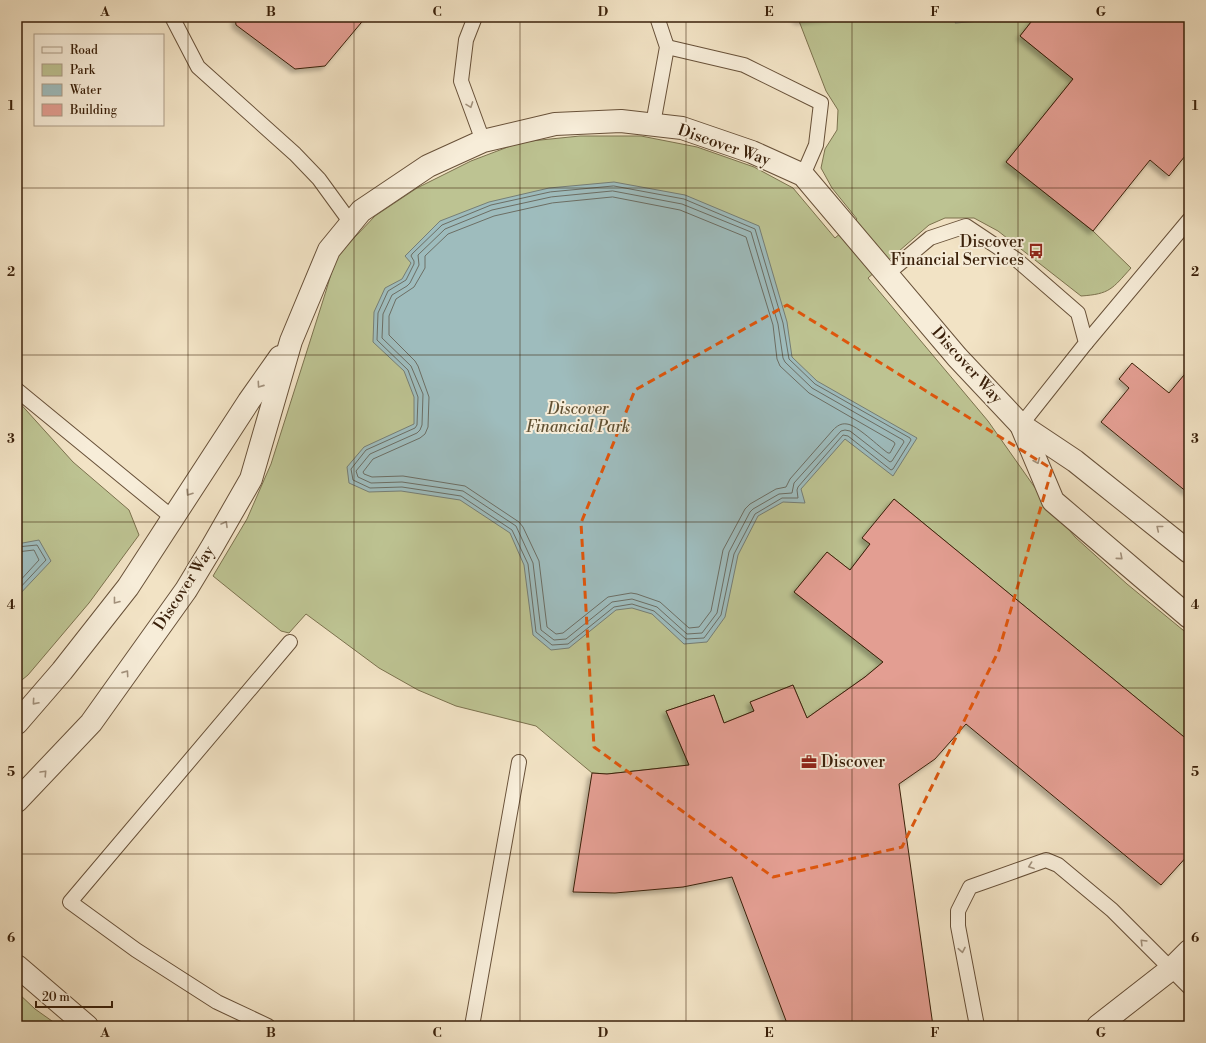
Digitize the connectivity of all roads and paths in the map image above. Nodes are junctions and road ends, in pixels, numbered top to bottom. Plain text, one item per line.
1 (172, 17) edge
2 (475, 17) edge
3 (657, 17) edge
4 (667, 48) junction
5 (653, 124) junction
6 (482, 141) junction
7 (803, 175) junction
8 (1189, 220) edge
9 (351, 222) junction
10 (887, 274) junction
11 (290, 341) junction
12 (1086, 343) junction
13 (17, 390) edge
14 (1021, 426) junction
15 (173, 518) junction
16 (1189, 552) edge
17 (1189, 617) edge
18 (290, 642) dead end
19 (17, 723) edge
20 (520, 762) dead end
21 (17, 801) edge
22 (1189, 951) edge
23 (17, 966) edge
24 (1171, 969) junction
25 (1189, 988) edge
26 (87, 1026) edge
27 (268, 1026) edge
28 (472, 1026) edge
29 (977, 1026) edge
30 (1098, 1026) edge

1 - 9 lane
2 -> 6 lane
3 - 4 lane
4 - 5 lane
4 - 7 lane
5 - 6 street, Discover Way
5 - 7 street, Discover Way
6 - 9 street, Discover Way
7 - 10 street, Discover Way
8 - 12 lane
9 - 11 street, Discover Way
10 - 12 lane
10 - 14 street, Discover Way
11 -> 15 street, Discover Way
21 -> 11 street, Discover Way
12 - 14 lane
13 - 15 lane
16 -> 14 street, Discover Way
14 -> 17 street, Discover Way
15 -> 19 street, Discover Way
18 - 27 lane
20 - 28 lane
22 - 24 street
23 - 26 street
24 - 25 lane
24 -> 29 lane
24 - 30 street

